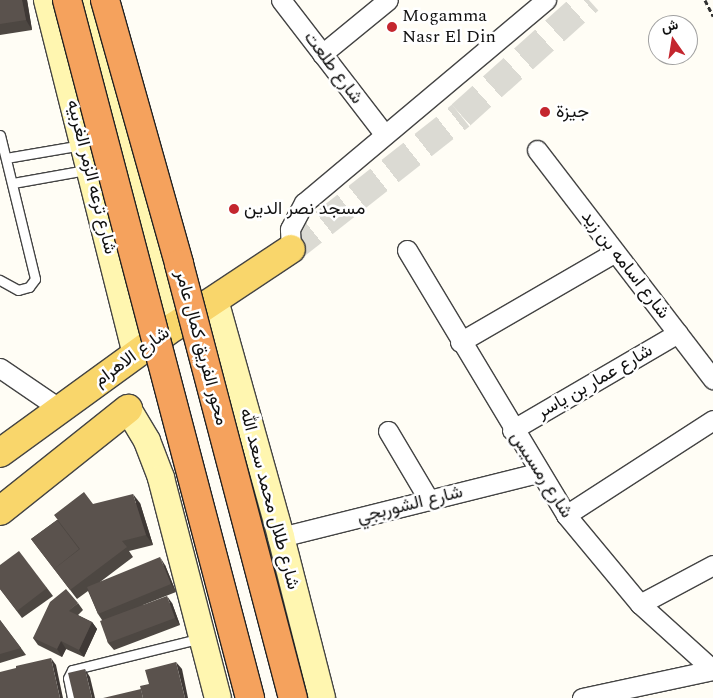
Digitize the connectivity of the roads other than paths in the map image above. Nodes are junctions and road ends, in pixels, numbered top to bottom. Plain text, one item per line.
1 (47, 0) edge
2 (67, 0) edge
3 (89, 0) edge
4 (105, 0) edge
5 (281, 0) edge
6 (388, 0) edge
7 (546, 0) edge
8 (322, 54) junction
9 (124, 131) junction
10 (0, 135) edge
11 (385, 135) junction
12 (82, 145) junction
13 (537, 150) dead end
14 (6, 158) junction
15 (88, 170) junction
16 (13, 183) junction
17 (291, 249) joint
18 (407, 250) dead end
19 (615, 252) junction
20 (0, 280) edge
21 (215, 300) junction
22 (175, 326) junction
23 (678, 333) junction
24 (460, 342) junction
25 (136, 354) junction
26 (0, 368) edge
27 (713, 379) edge
28 (60, 409) junction
29 (128, 409) joint
30 (713, 420) edge
31 (512, 430) junction
32 (388, 431) dead end
33 (0, 452) edge
34 (538, 473) junction
35 (429, 500) junction
36 (5, 503) edge
37 (566, 515) junction
38 (281, 537) junction
39 (713, 565) edge
40 (640, 604) junction
41 (203, 638) junction
42 (713, 670) edge
43 (72, 698) edge
44 (218, 698) edge
45 (250, 698) edge
46 (293, 698) edge
47 (322, 698) edge
48 (582, 698) edge

1 - 12 main road, شارع ترعه الزمر الغربيه
2 - 45 highway, bridge
3 - 9 main road
4 - 46 highway, محور الفريق كمال عامر, bridge
5 - 8 street, شارع طلعت
6 - 8 street
7 - 11 street
8 - 11 street, شارع طلعت
9 - 12 main road
9 - 22 main road
10 - 14 lane
11 - 17 street
12 - 14 lane
12 - 15 main road, شارع ترعه الزمر الغربيه
13 - 19 street, شارع اسامه بن زيد
14 - 16 lane
15 - 16 lane
15 - 25 main road, شارع ترعه الزمر الغربيه
16 - 20 lane
17 - 21 main road, شارع الاهرام
18 - 24 street, شارع رمسيس
19 - 23 street, شارع اسامه بن زيد
19 - 24 street
21 - 22 main road, شارع الاهرام
21 - 38 main road, شارع طلال محمد سعد الله
22 - 25 main road, شارع الاهرام
23 - 27 street, شارع اسامه بن زيد
23 - 31 street, شارع عمار بن ياسر
24 - 31 street, شارع رمسيس
25 - 28 main road, شارع الاهرام
26 - 28 street
28 - 33 main road, شارع الاهرام
29 - 36 main road
29 - 41 main road
30 - 37 street
31 - 34 street, شارع رمسيس
32 - 35 street
34 - 35 street, شارع الشوربجي
34 - 37 street, شارع رمسيس
35 - 38 street, شارع الشوربجي
37 - 40 street, شارع رمسيس
38 - 47 main road, شارع طلال محمد سعد الله
39 - 40 street
40 - 42 street, شارع رمسيس
41 - 43 lane
41 - 44 main road
42 - 48 street

